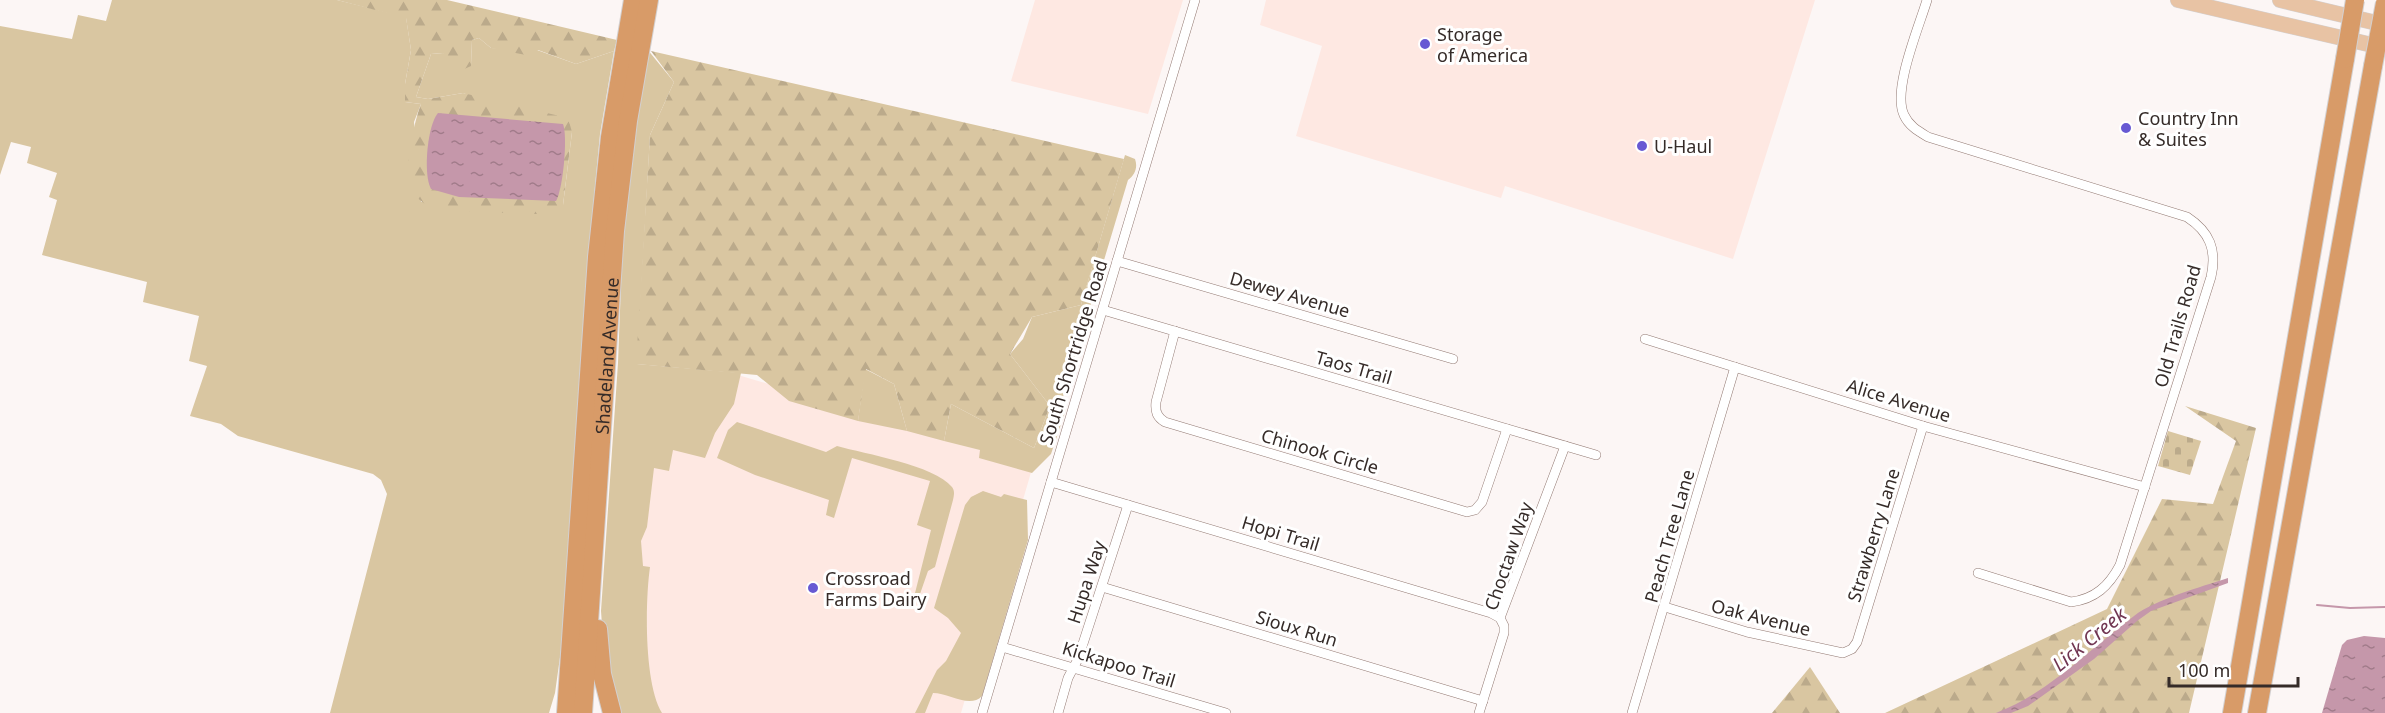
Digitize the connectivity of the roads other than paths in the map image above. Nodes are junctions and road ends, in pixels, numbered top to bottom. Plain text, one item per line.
1 (633, 0) edge
2 (650, 0) edge
3 (1195, 0) edge
4 (1927, 0) edge
5 (2178, 0) edge
6 (2280, 0) edge
7 (2355, 0) edge
8 (2385, 1) edge
9 (2385, 25) edge
10 (2385, 48) edge
11 (1117, 261) junction
12 (1103, 310) junction
13 (1175, 331) junction
14 (1645, 339) dead end
15 (1453, 359) dead end
16 (1735, 367) junction
17 (1923, 426) junction
18 (1507, 429) junction
19 (1565, 446) junction
20 (1596, 455) dead end
21 (1051, 482) junction
22 (2145, 488) junction
23 (1128, 505) junction
24 (593, 563) junction
25 (1978, 573) dead end
26 (1102, 587) junction
27 (1665, 607) junction
28 (1500, 618) junction
29 (1002, 647) junction
30 (1850, 650) joint
31 (1073, 668) junction
32 (568, 675) junction
33 (1483, 700) junction
34 (555, 713) edge
35 (566, 713) edge
36 (583, 713) edge
37 (612, 713) edge
38 (982, 713) edge
39 (1058, 713) edge
40 (1226, 713) edge
41 (1479, 713) edge
42 (1632, 713) edge
43 (2232, 713) edge
44 (2258, 713) edge

1 - 32 highway, Shadeland Avenue
2 - 24 highway, Shadeland Avenue
3 - 11 street, South Shortridge Road
4 - 22 street, Old Trails Road
5 - 10 main road
6 - 9 main road
7 - 43 highway, bridge
8 - 44 highway, bridge
11 - 12 street, South Shortridge Road
11 - 15 street, Dewey Avenue
12 - 13 street, Taos Trail
12 - 21 street, South Shortridge Road
13 - 18 street, Taos Trail
13 - 18 street, Chinook Circle
14 - 16 street, Alice Avenue
16 - 17 street, Alice Avenue
16 - 27 street, Peach Tree Lane
17 - 22 street, Alice Avenue
17 - 30 street, Strawberry Lane
18 - 19 street, Taos Trail
19 - 20 street, Taos Trail
19 - 28 street, Choctaw Way
21 - 23 street, Hopi Trail
21 - 29 street, South Shortridge Road
22 - 25 street, Old Trails Road
23 - 26 street, Hupa Way
23 - 28 street, Hopi Trail
24 - 36 highway, Shadeland Avenue
24 - 37 highway
26 - 31 street, Hupa Way
26 - 33 street, Sioux Run
27 - 30 street, Oak Avenue
27 - 42 street, Peach Tree Lane
28 - 33 street, Choctaw Way
29 - 31 street, Kickapoo Trail
29 - 38 street, South Shortridge Road
31 - 39 street, Hupa Way
31 - 40 street, Kickapoo Trail
32 - 34 highway
32 - 35 highway, Shadeland Avenue
33 - 41 street, Choctaw Way

